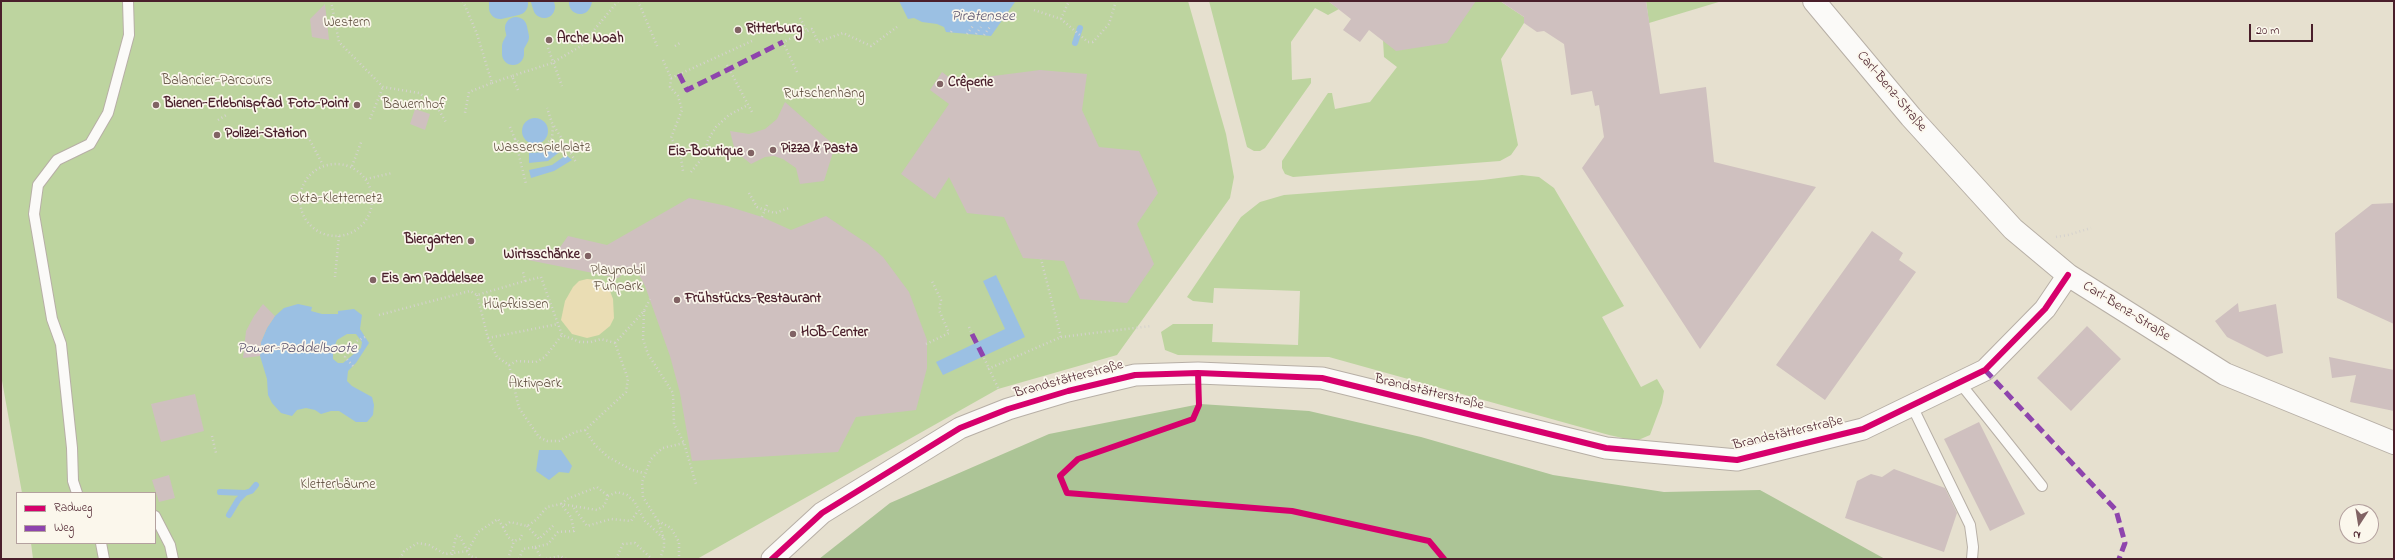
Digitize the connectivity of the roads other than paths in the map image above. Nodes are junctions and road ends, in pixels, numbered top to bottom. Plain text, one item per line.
1 (128, 1) edge
2 (1814, 1) edge
3 (2068, 275) junction
4 (1960, 383) junction
5 (1912, 406) junction
6 (2394, 444) edge
7 (2042, 486) dead end
8 (77, 492) edge
9 (156, 518) edge
10 (101, 544) edge
11 (104, 559) edge
12 (173, 559) edge
13 (772, 559) edge
14 (1972, 559) edge

1 - 8 lane
2 - 3 street, Carl-Benz-Straße
3 - 4 street, Brandstätterstraße
3 - 6 street, Carl-Benz-Straße
4 - 5 street, Brandstätterstraße
4 - 7 lane
5 - 13 street, Brandstätterstraße
5 - 14 lane
9 - 12 lane
10 - 11 lane

